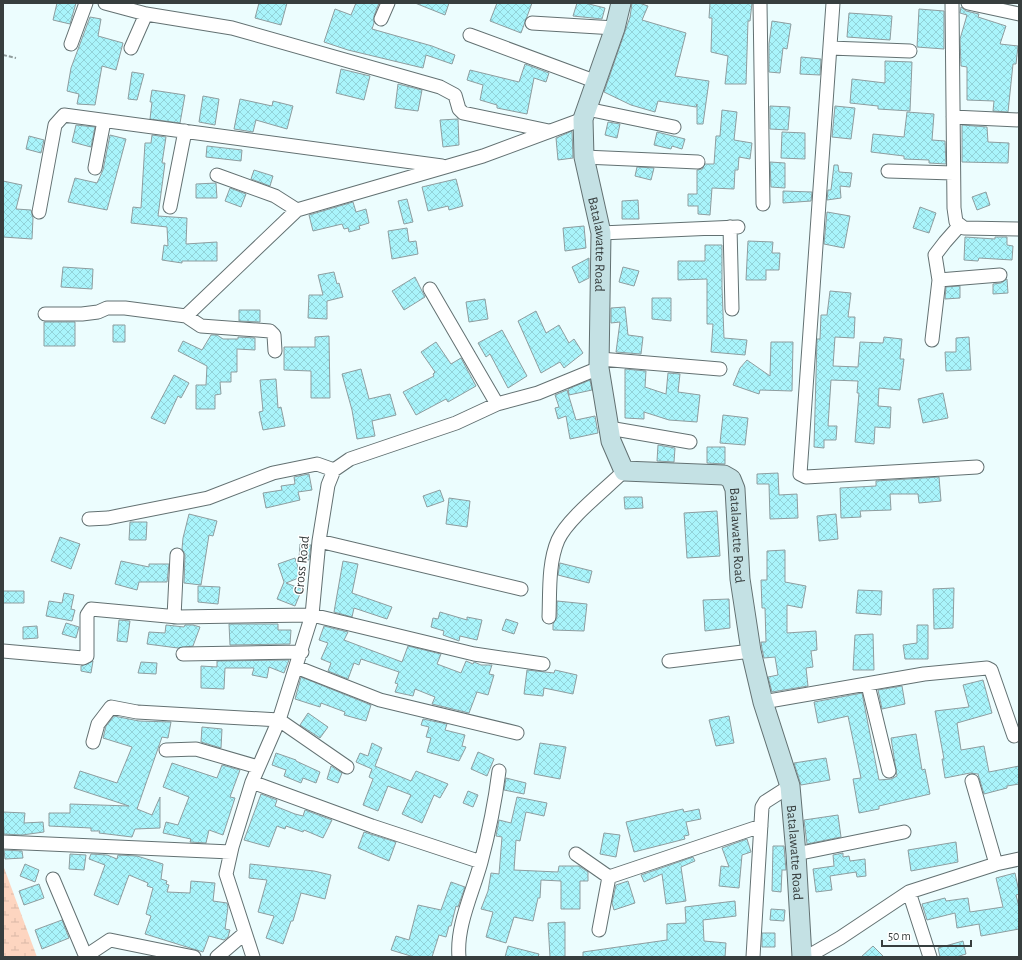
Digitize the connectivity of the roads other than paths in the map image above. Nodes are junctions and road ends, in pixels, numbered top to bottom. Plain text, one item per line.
1 (86, 3) edge
2 (105, 3) edge
3 (388, 3) edge
4 (621, 3) edge
5 (760, 3) edge
6 (833, 3) edge
7 (952, 3) edge
8 (968, 3) edge
9 (146, 14) junction
10 (1019, 14) edge
11 (381, 19) dead end
12 (532, 23) dead end
13 (615, 28) junction
14 (470, 35) dead end
15 (71, 44) dead end
16 (131, 48) dead end
17 (830, 48) junction
18 (910, 51) dead end
19 (597, 82) junction
20 (585, 114) junction
21 (953, 117) junction
22 (1019, 120) edge
23 (104, 121) junction
24 (674, 127) dead end
25 (185, 131) junction
26 (549, 131) junction
27 (584, 157) junction
28 (698, 162) dead end
29 (448, 166) junction
30 (95, 168) dead end
31 (888, 171) dead end
32 (953, 173) junction
33 (217, 175) dead end
34 (763, 204) dead end
35 (170, 207) dead end
36 (298, 210) junction
37 (39, 212) dead end
38 (960, 225) junction
39 (1019, 229) edge
40 (601, 233) junction
41 (1000, 275) dead end
42 (938, 280) junction
43 (430, 289) dead end
44 (732, 309) dead end
45 (45, 314) dead end
46 (186, 316) junction
47 (932, 340) dead end
48 (275, 351) dead end
49 (600, 363) junction
50 (720, 369) dead end
51 (497, 404) junction
52 (609, 428) junction
53 (690, 442) dead end
54 (977, 467) dead end
55 (334, 470) junction
56 (624, 471) junction
57 (89, 519) dead end
58 (319, 541) junction
59 (177, 555) dead end
60 (521, 590) dead end
61 (312, 615) junction
62 (174, 617) junction
63 (549, 617) dead end
64 (3, 651) edge
65 (751, 651) junction
66 (302, 652) junction
67 (184, 654) dead end
68 (669, 661) dead end
69 (543, 664) dead end
70 (296, 667) junction
71 (868, 684) junction
72 (763, 702) junction
73 (279, 720) junction
74 (517, 733) dead end
75 (1014, 736) dead end
76 (93, 742) dead end
77 (166, 750) dead end
78 (258, 767) junction
79 (347, 767) dead end
80 (499, 771) dead end
81 (889, 771) dead end
82 (972, 781) dead end
83 (252, 782) junction
84 (790, 786) junction
85 (762, 826) junction
86 (904, 832) dead end
87 (3, 842) edge
88 (231, 852) junction
89 (576, 854) dead end
90 (796, 854) junction
91 (1019, 860) edge
92 (481, 862) junction
93 (996, 864) junction
94 (609, 877) junction
95 (53, 879) dead end
96 (909, 892) junction
97 (600, 930) dead end
98 (245, 933) junction
99 (86, 957) edge
100 (194, 957) edge
101 (217, 957) edge
102 (253, 957) edge
103 (459, 957) edge
104 (753, 957) edge
105 (802, 957) edge
106 (807, 957) edge
107 (930, 957) edge

1 - 15 street
2 - 9 street
3 - 11 street
4 - 13 street, Batalawatte Road
5 - 34 street
6 - 17 street
7 - 21 street
8 - 10 street
9 - 16 street
9 - 26 street
12 - 13 street
13 - 19 street, Batalawatte Road
14 - 19 street
17 - 18 street
17 - 54 street
19 - 20 street, Batalawatte Road
20 - 24 street
20 - 26 street
20 - 27 street, Batalawatte Road
21 - 22 street
21 - 32 street
23 - 25 street
23 - 30 street
23 - 37 street
25 - 29 street
25 - 35 street
26 - 29 street
27 - 28 street
27 - 40 street, Batalawatte Road
29 - 36 street
31 - 32 street
32 - 38 street
33 - 36 street
36 - 46 street
38 - 39 street
38 - 42 street
40 - 44 street
40 - 49 street, Batalawatte Road
41 - 42 street
42 - 47 street
43 - 51 street
45 - 46 street
46 - 48 street
49 - 50 street
49 - 51 street
49 - 52 street, Batalawatte Road
51 - 55 street
52 - 53 street
52 - 56 street, Batalawatte Road
55 - 57 street
55 - 58 street, Cross Road
56 - 63 street
56 - 65 street, Batalawatte Road
58 - 60 street
58 - 61 street, Cross Road
59 - 62 street
61 - 62 street
61 - 66 street, Cross Road
61 - 69 street
62 - 64 street
65 - 68 street
65 - 72 street, Batalawatte Road
66 - 67 street
66 - 70 street, Cross Road
70 - 73 street, Cross Road
70 - 74 street
71 - 72 street
71 - 75 street
71 - 81 street
72 - 84 street, Batalawatte Road
73 - 76 street
73 - 78 street, Cross Road
73 - 79 street
77 - 78 street
78 - 83 street, Cross Road
80 - 92 street
82 - 93 street
83 - 88 street, Cross Road
83 - 92 street
84 - 85 street
84 - 90 street, Batalawatte Road
85 - 94 street
85 - 104 street
86 - 90 street
87 - 88 street
88 - 98 street, Cross Road
89 - 94 street
90 - 105 street, Batalawatte Road
91 - 93 street
92 - 103 street
93 - 96 street
94 - 97 street
95 - 99 street
96 - 106 street
96 - 107 street
98 - 101 street
98 - 102 street, Cross Road
99 - 100 street

